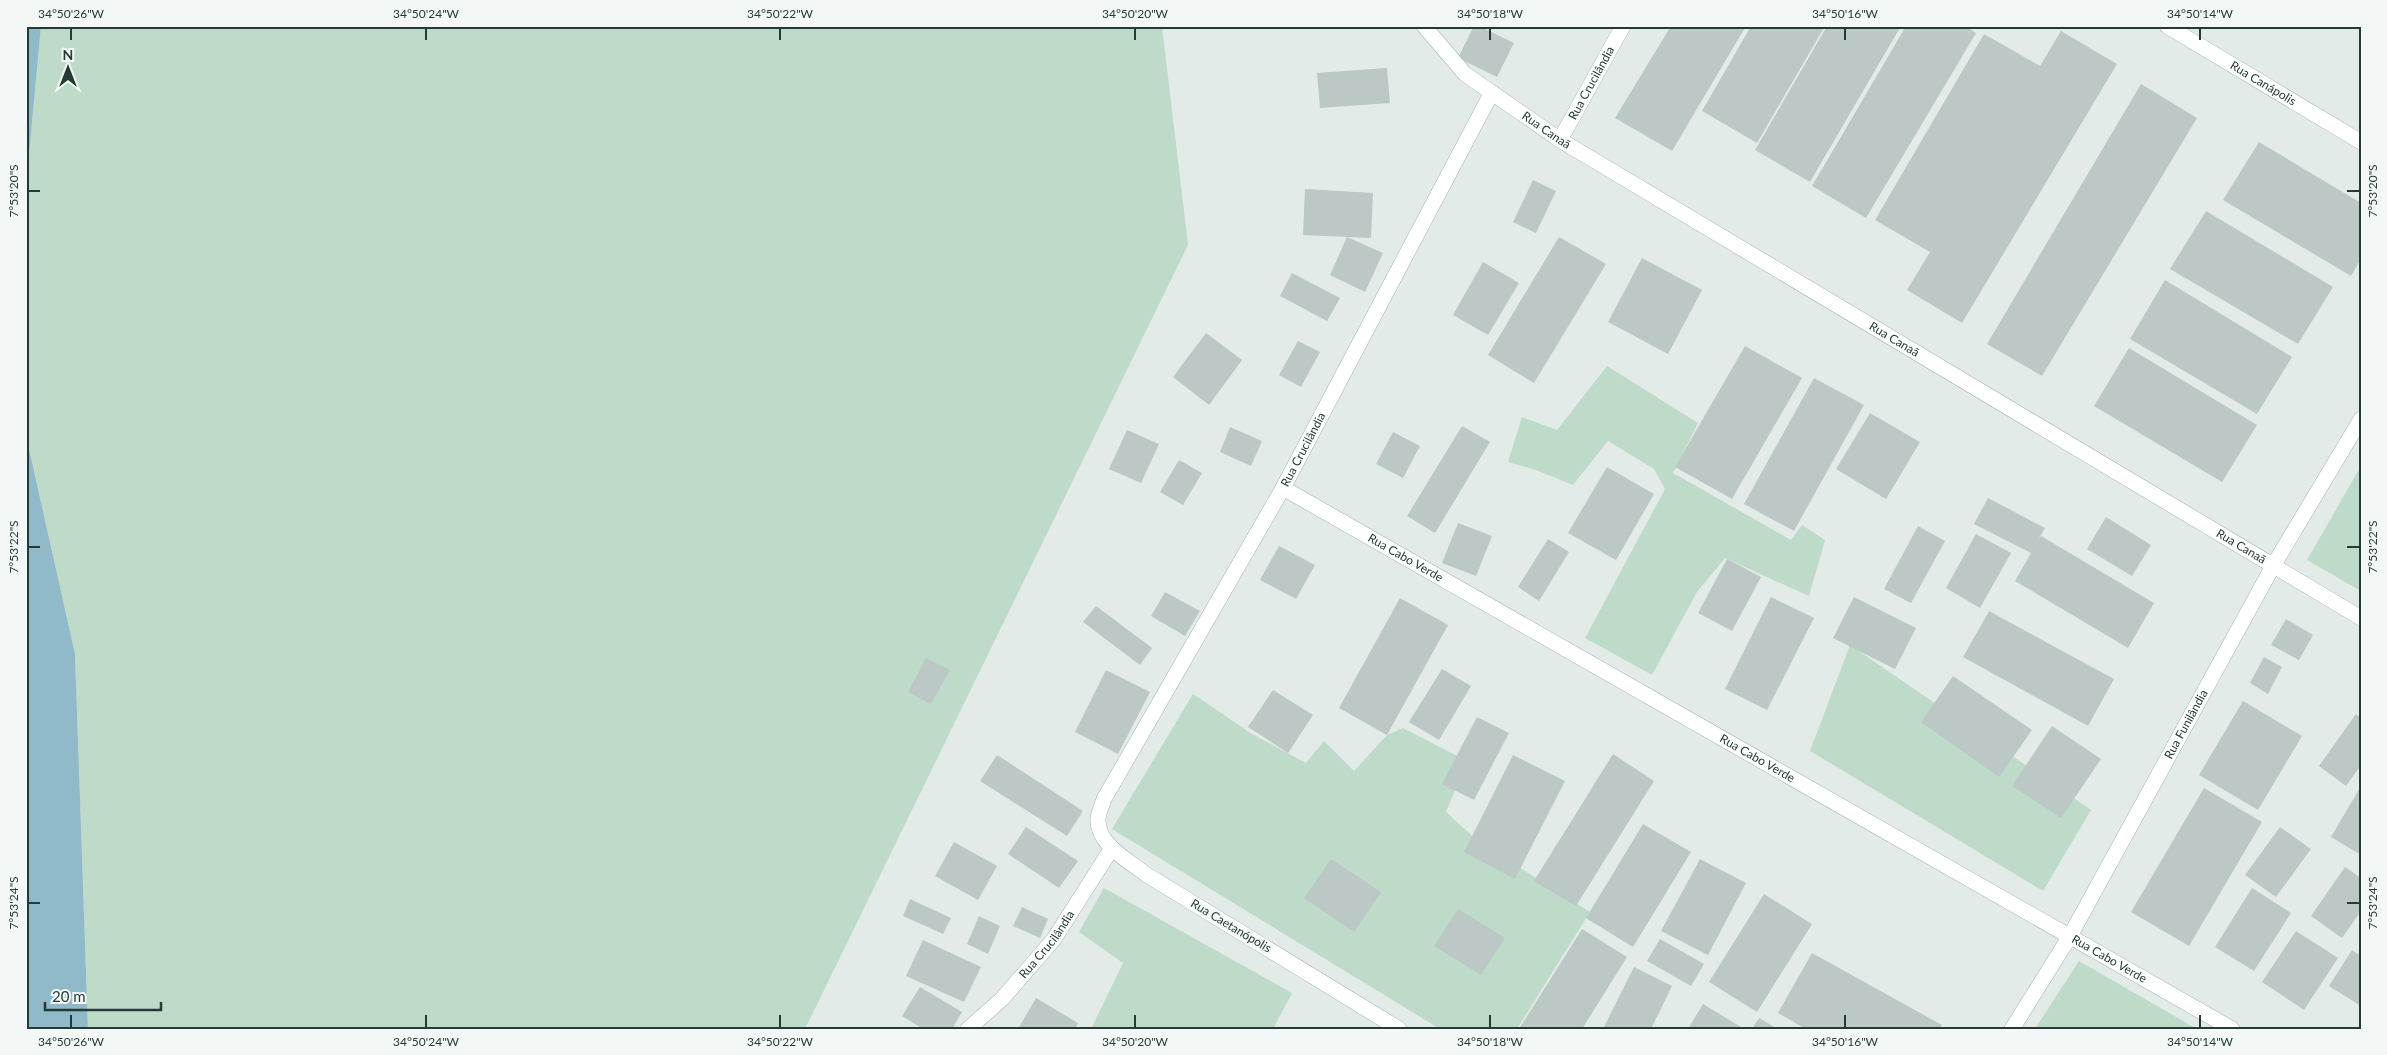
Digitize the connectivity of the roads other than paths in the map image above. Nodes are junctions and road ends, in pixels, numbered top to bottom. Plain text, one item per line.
1 (1424, 26) edge
2 (1623, 26) edge
3 (2167, 26) edge
4 (1491, 94) junction
5 (1560, 140) junction
6 (2361, 142) edge
7 (2361, 419) edge
8 (1283, 488) junction
9 (2273, 566) junction
10 (2361, 618) edge
11 (1104, 799) joint
12 (1112, 848) junction
13 (2070, 936) junction
14 (968, 1029) edge
15 (1400, 1029) edge
16 (2012, 1029) edge
17 (2232, 1029) edge

1 - 4 street, Rua Canaã
2 - 5 street, Rua Crucilândia
3 - 6 street, Rua Canápolis
4 - 5 street, Rua Canaã
4 - 8 street, Rua Crucilândia
5 - 9 street, Rua Canaã
7 - 9 street, Rua Funilândia
8 - 11 street, Rua Crucilândia
8 - 13 street, Rua Cabo Verde
9 - 10 street, Rua Canaã
9 - 13 street, Rua Funilândia
11 - 12 street, Rua Caetanópolis
12 - 14 street, Rua Crucilândia
12 - 15 street, Rua Caetanópolis
13 - 16 street, Rua Funilândia
13 - 17 street, Rua Cabo Verde

